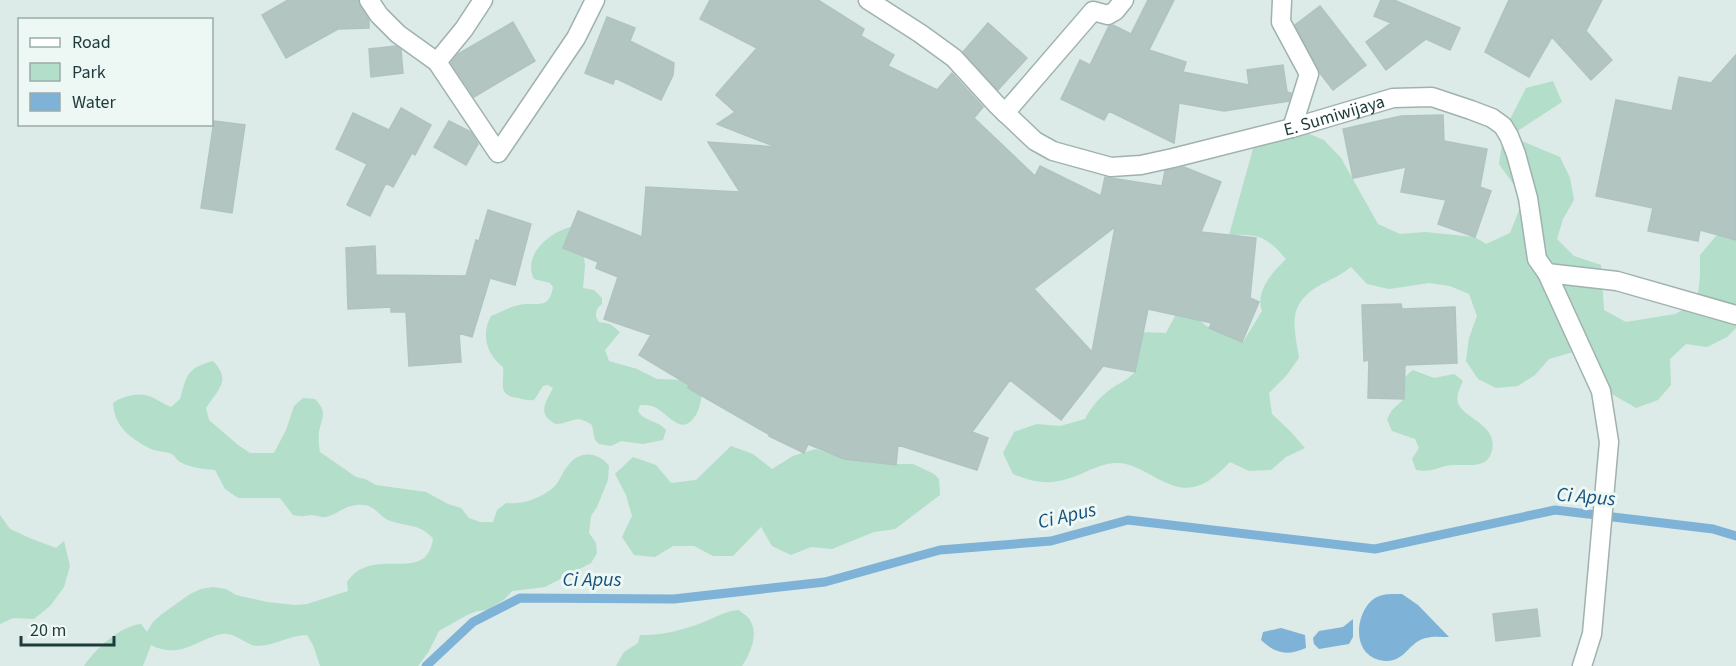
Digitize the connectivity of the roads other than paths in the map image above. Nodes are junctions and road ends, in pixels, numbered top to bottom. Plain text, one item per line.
1 (369, 0) edge
2 (483, 0) edge
3 (595, 0) edge
4 (868, 0) edge
5 (1124, 0) edge
6 (1282, 0) edge
7 (437, 62) junction
8 (1005, 113) junction
9 (1292, 128) junction
10 (1548, 273) junction
11 (1736, 315) edge
12 (1582, 666) edge

1 - 7 street
2 - 7 street
3 - 7 street
4 - 8 street, E. Sumiwijaya
5 - 8 street
6 - 9 street
8 - 9 street, E. Sumiwijaya
9 - 10 street, E. Sumiwijaya
10 - 11 street
10 - 12 street, E. Sumiwijaya

